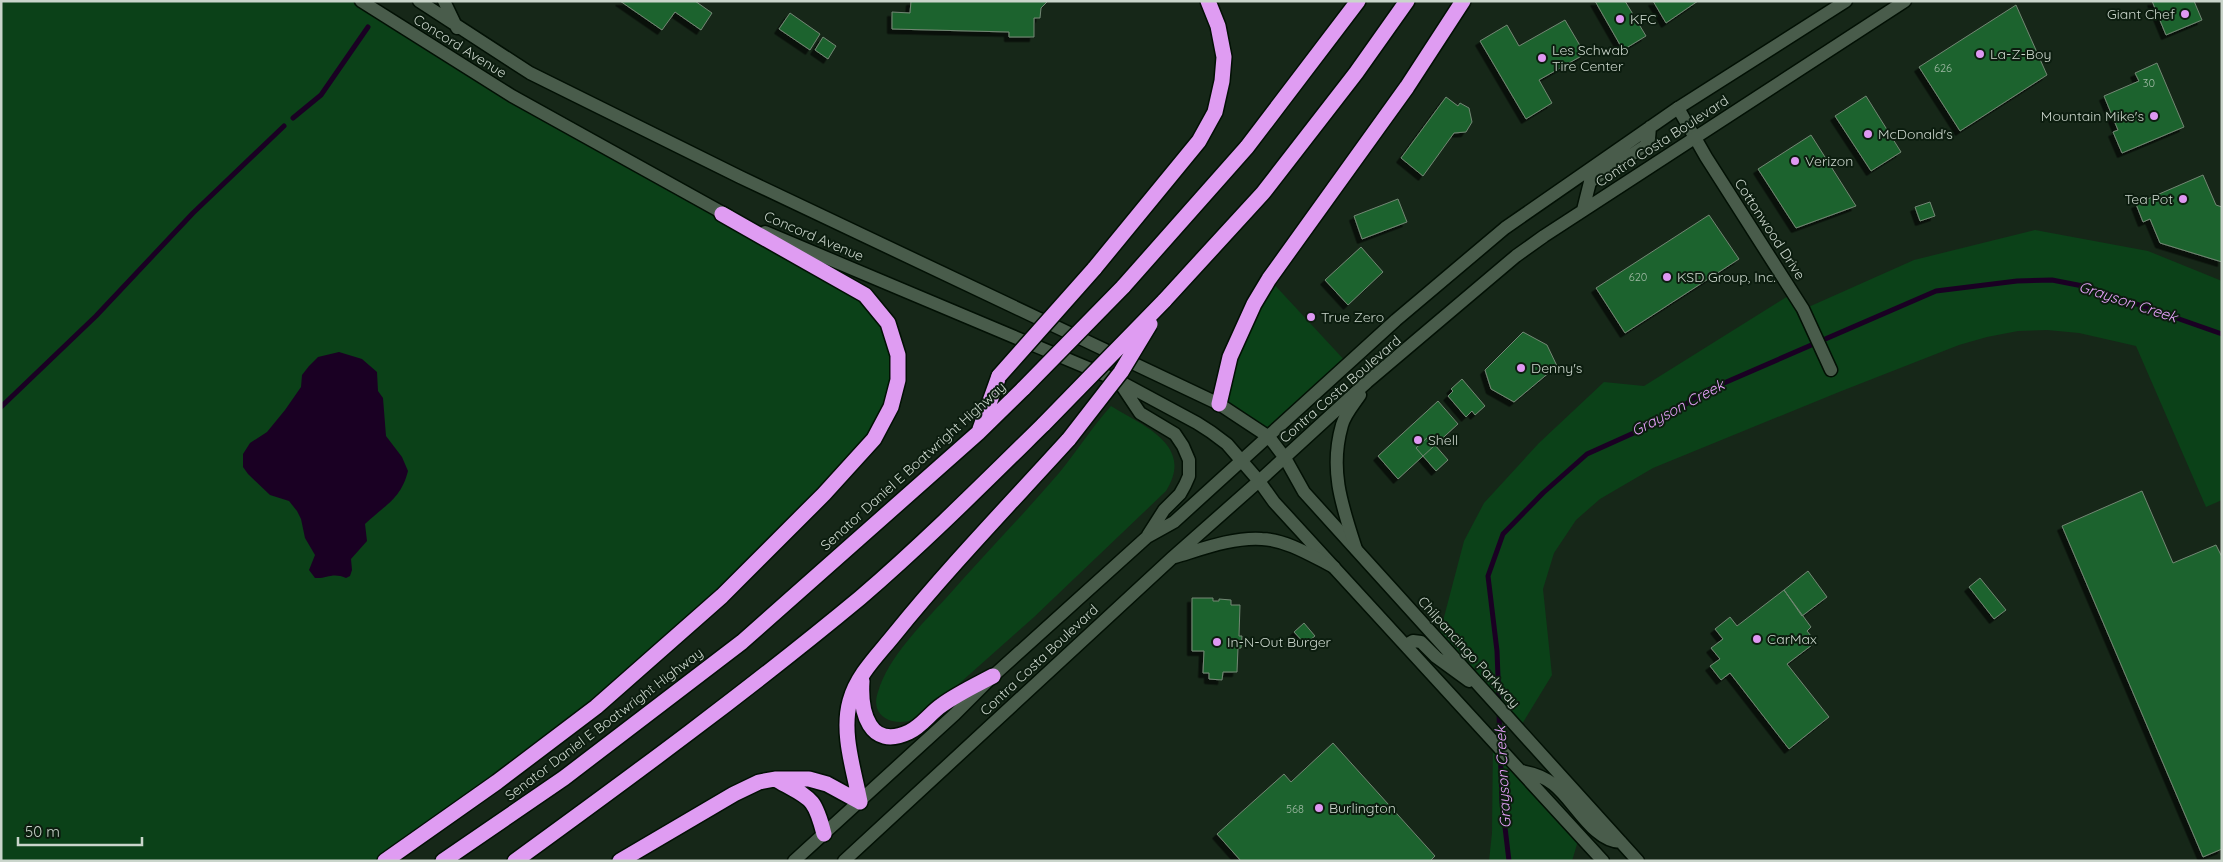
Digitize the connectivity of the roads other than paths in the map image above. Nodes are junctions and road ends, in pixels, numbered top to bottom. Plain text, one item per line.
1 (362, 1) edge
2 (418, 1) edge
3 (444, 1) edge
4 (1208, 1) edge
5 (1358, 1) edge
6 (1407, 1) edge
7 (1463, 1) edge
8 (1846, 1) edge
9 (1905, 1) edge
10 (457, 28) junction
11 (1678, 108) junction
12 (1650, 127) junction
13 (1695, 138) junction
14 (1583, 210) junction
15 (722, 214) junction
16 (1164, 301) junction
17 (1831, 370) dead end
18 (1119, 381) junction
19 (1367, 382) junction
20 (1219, 404) junction
21 (978, 433) junction
22 (1269, 437) junction
23 (1285, 458) junction
24 (1242, 460) junction
25 (1259, 481) junction
26 (1147, 536) junction
27 (1356, 549) junction
28 (1172, 558) junction
29 (1334, 568) junction
30 (1406, 645) junction
31 (862, 674) junction
32 (993, 676) junction
33 (1480, 686) junction
34 (1521, 771) junction
35 (775, 779) junction
36 (860, 802) junction
37 (824, 834) junction
38 (1621, 842) junction
39 (385, 861) edge
40 (443, 861) edge
41 (515, 861) edge
42 (620, 861) edge
43 (794, 861) edge
44 (844, 861) edge
45 (1603, 861) edge
46 (1638, 861) edge

1 - 15 main road, Concord Avenue
2 - 10 main road, Concord Avenue
3 - 10 main road
4 - 21 highway, bridge
5 - 21 highway, Senator Daniel E Boatwright Highway, bridge
6 - 16 highway
7 - 20 highway
8 - 11 main road, Contra Costa Boulevard
9 - 13 main road, Contra Costa Boulevard
10 - 20 main road, Concord Avenue
11 - 12 main road, Contra Costa Boulevard
11 - 13 main road, Cottonwood Drive
12 - 14 main road
12 - 22 main road, Contra Costa Boulevard
13 - 14 main road, Contra Costa Boulevard
13 - 17 main road, Cottonwood Drive
14 - 19 main road, Contra Costa Boulevard
15 - 18 main road, Concord Avenue
15 - 39 highway
16 - 31 highway, bridge
16 - 41 highway, bridge
18 - 24 main road, Concord Avenue
18 - 26 main road
19 - 23 main road, Contra Costa Boulevard
19 - 27 main road
20 - 22 main road, Concord Avenue
21 - 40 highway, Senator Daniel E Boatwright Highway
22 - 23 main road, Concord Avenue
22 - 24 main road, Contra Costa Boulevard
23 - 25 main road, Contra Costa Boulevard
23 - 27 main road, Chilpancingo Parkway
24 - 25 main road, Concord Avenue
24 - 26 main road, Contra Costa Boulevard
25 - 28 main road, Contra Costa Boulevard
25 - 29 main road
26 - 32 main road, Contra Costa Boulevard
27 - 33 main road, Chilpancingo Parkway
28 - 29 main road
28 - 44 main road, Contra Costa Boulevard
29 - 30 main road
30 - 33 main road
30 - 34 main road
31 - 32 highway
31 - 36 highway
32 - 36 main road, Contra Costa Boulevard
33 - 38 main road, Chilpancingo Parkway
34 - 38 main road
34 - 45 main road
35 - 36 highway
35 - 37 highway
35 - 42 highway
36 - 37 main road, Contra Costa Boulevard
37 - 43 main road, Contra Costa Boulevard
38 - 46 main road, Chilpancingo Parkway

